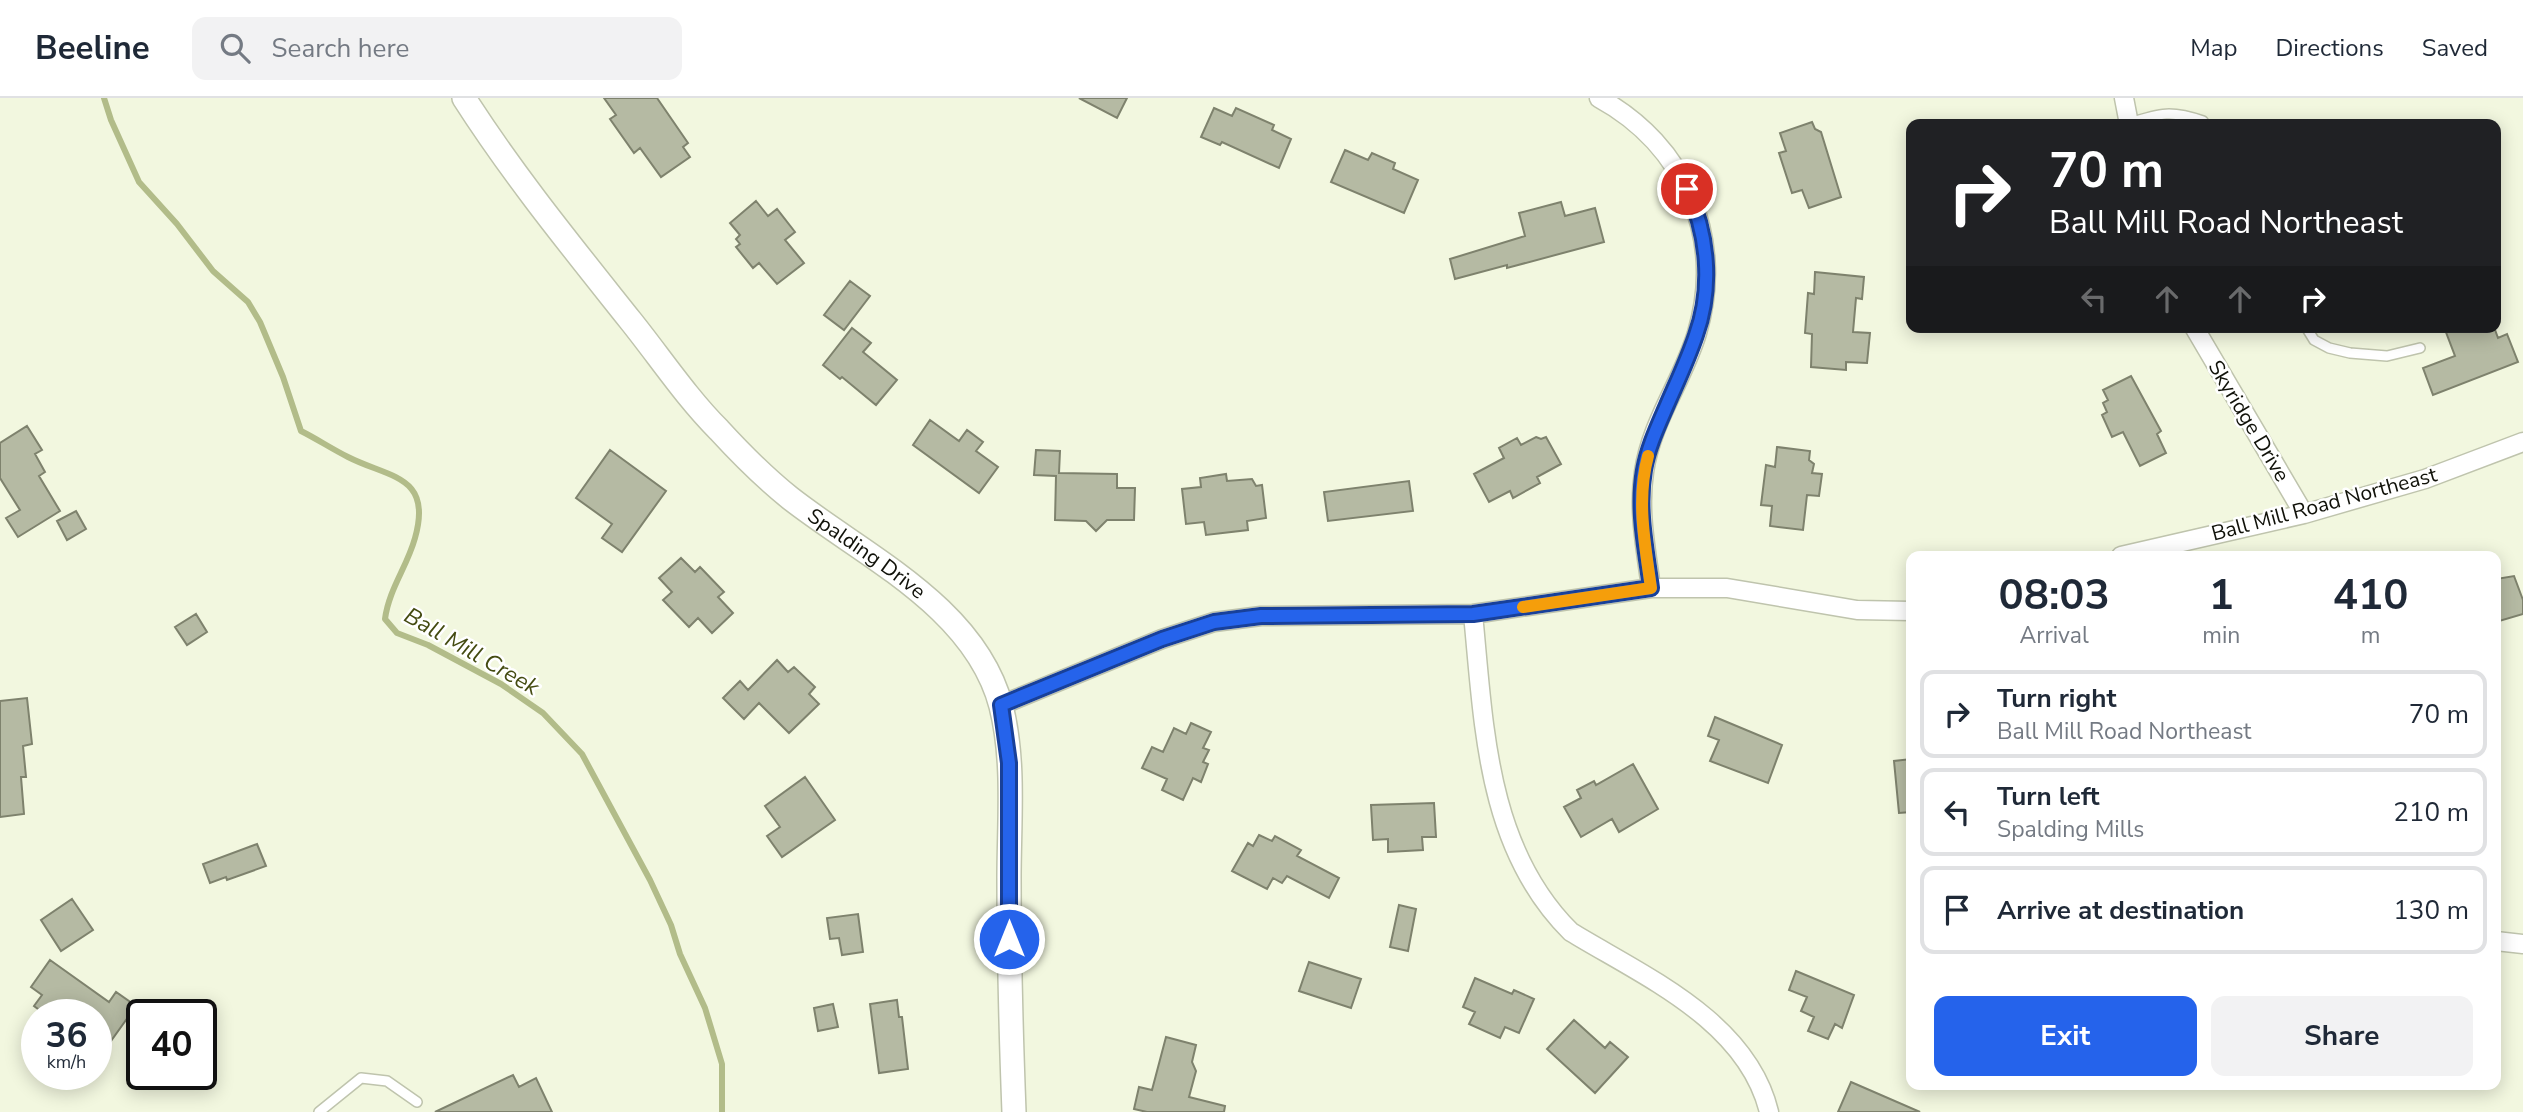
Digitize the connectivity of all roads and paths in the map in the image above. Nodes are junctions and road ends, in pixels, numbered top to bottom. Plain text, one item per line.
1 (464, 98) edge
2 (1600, 98) edge
3 (2124, 98) edge
4 (2128, 119) edge
5 (2144, 119) edge
6 (2197, 119) edge
7 (2198, 333) edge
8 (2310, 333) edge
9 (2420, 348) dead end
10 (2523, 442) edge
11 (2304, 514) junction
12 (2143, 551) edge
13 (1651, 588) junction
14 (1906, 611) edge
15 (1473, 614) junction
16 (1001, 705) junction
17 (2501, 942) edge
18 (2523, 944) edge
19 (417, 1102) dead end
20 (318, 1112) edge
21 (1014, 1112) edge
22 (1769, 1112) edge

1 - 16 street, Spalding Drive
2 - 13 street
3 - 4 street
5 - 6 lane
7 - 11 street, Skyridge Drive
8 - 9 lane
10 - 11 street, Ball Mill Road Northeast
11 - 12 street, Ball Mill Road Northeast
13 - 14 street
13 - 15 street
15 - 16 street
15 - 22 street
16 - 21 street, Spalding Drive
17 - 18 street
19 - 20 lane

